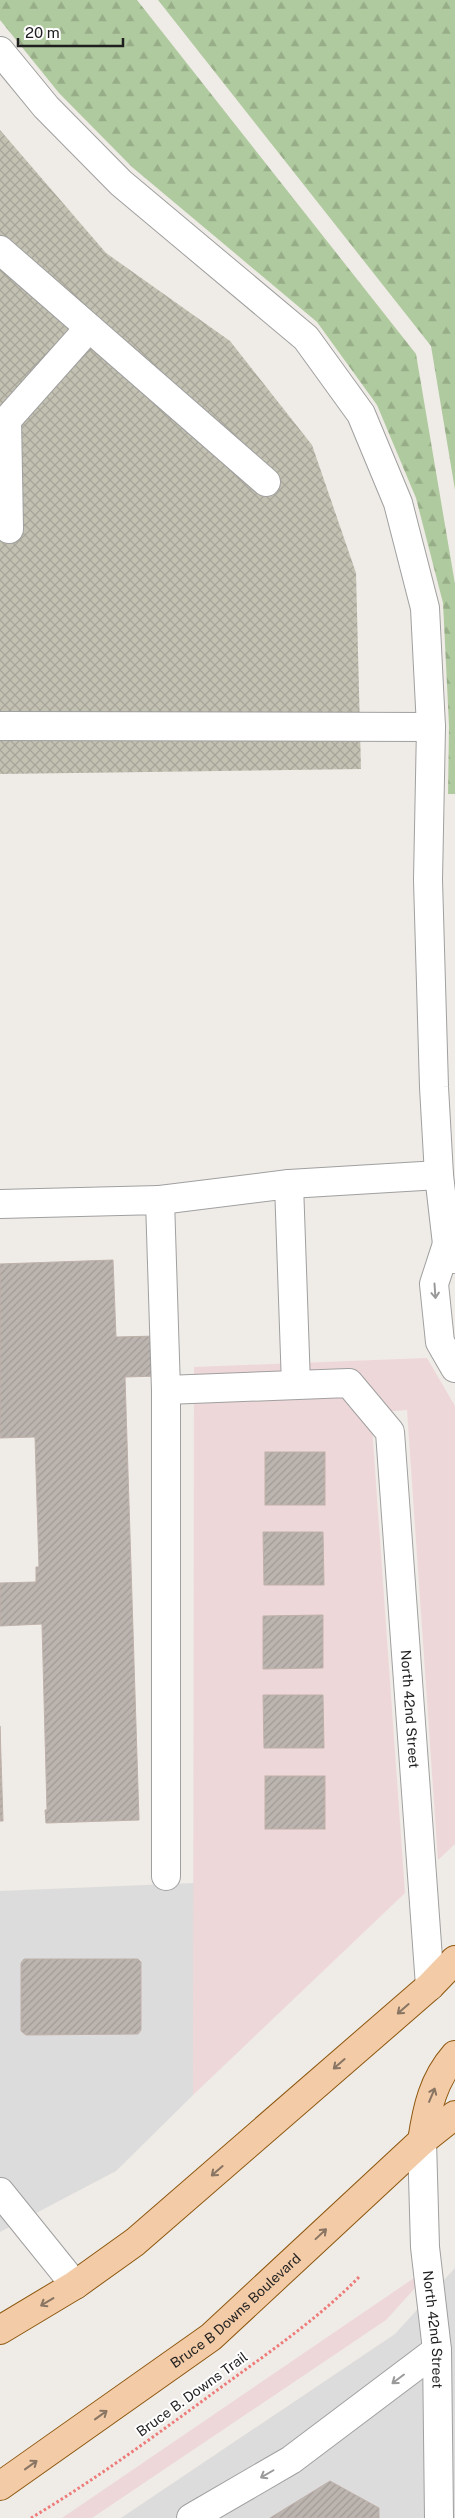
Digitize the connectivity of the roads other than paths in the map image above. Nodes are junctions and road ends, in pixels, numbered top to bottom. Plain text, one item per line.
1 (0, 51) edge
2 (0, 250) edge
3 (89, 328) junction
4 (266, 482) dead end
5 (9, 529) dead end
6 (0, 726) edge
7 (431, 727) junction
8 (439, 1175) junction
9 (289, 1184) junction
10 (160, 1200) junction
11 (0, 1204) edge
12 (451, 1252) edge
13 (455, 1368) edge
14 (296, 1385) junction
15 (166, 1390) junction
16 (166, 1876) dead end
17 (455, 1960) edge
18 (430, 1986) junction
19 (455, 2055) edge
20 (455, 2115) edge
21 (422, 2141) junction
22 (0, 2192) edge
23 (75, 2285) junction
24 (0, 2330) edge
25 (437, 2350) junction
26 (446, 2379) edge
27 (0, 2486) edge
28 (191, 2518) edge
29 (439, 2518) edge

1 - 7 street
2 - 3 street
3 - 4 street
3 - 5 street
6 - 7 street
7 - 8 street
8 - 9 street
8 - 12 street
9 - 10 street
9 - 14 street
10 - 11 street
10 - 15 street
12 -> 13 street
14 - 15 street
14 - 18 street, North 42nd Street
15 - 16 street
17 - 18 main road
18 -> 23 main road
21 -> 19 main road
20 - 21 main road, Bruce B Downs Boulevard
21 - 25 street, North 42nd Street
27 -> 21 main road, Bruce B Downs Boulevard
22 - 23 street
23 -> 24 main road
25 - 26 street, North 42nd Street
25 -> 28 street
26 - 29 street, North 42nd Street

